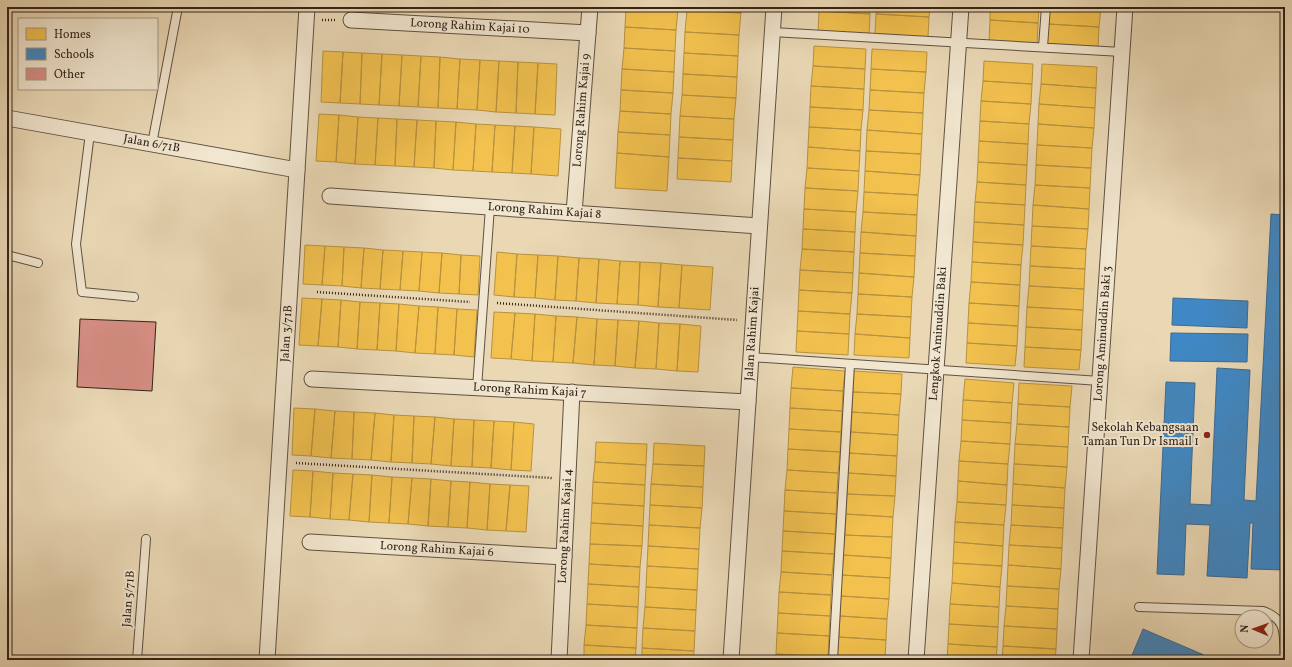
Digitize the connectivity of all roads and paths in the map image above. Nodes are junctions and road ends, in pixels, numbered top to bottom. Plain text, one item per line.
1 (178, 7) edge
2 (590, 7) edge
3 (774, 7) edge
4 (961, 7) edge
5 (1046, 7) edge
6 (1125, 7) edge
7 (306, 14) edge
8 (351, 20) joint
9 (772, 32) junction
10 (588, 33) junction
11 (959, 43) junction
12 (1043, 48) junction
13 (1122, 52) junction
14 (7, 118) edge
15 (90, 133) junction
16 (152, 144) junction
17 (297, 170) junction
18 (330, 196) dead end
19 (490, 207) junction
20 (574, 213) junction
21 (759, 226) junction
22 (7, 256) edge
23 (38, 263) dead end
24 (317, 292) dead end
25 (134, 297) dead end
26 (483, 302) junction
27 (753, 321) junction
28 (751, 357) junction
29 (850, 364) junction
30 (936, 370) junction
31 (312, 379) dead end
32 (1100, 381) junction
33 (477, 388) junction
34 (572, 392) junction
35 (748, 402) junction
36 (279, 461) junction
37 (568, 479) junction
38 (146, 539) dead end
39 (310, 542) dead end
40 (564, 557) junction
41 (1139, 607) dead end
42 (1285, 657) edge
43 (137, 660) edge
44 (267, 660) edge
45 (558, 660) edge
46 (731, 660) edge
47 (833, 660) edge
48 (916, 660) edge
49 (1081, 660) edge

1 - 16 lane
2 - 10 street, Lorong Rahim Kajai 9
3 - 9 street, Jalan Rahim Kajai
4 - 11 street, Lengkok Aminuddin Baki
5 - 12 lane
6 - 13 street, Lorong Aminuddin Baki 3
7 - 8 path
7 - 17 street, Jalan 3/71B
8 - 10 street, Lorong Rahim Kajai 10
9 - 11 lane
9 - 21 street, Jalan Rahim Kajai
10 - 20 street, Lorong Rahim Kajai 9
11 - 12 lane
11 - 30 street, Lengkok Aminuddin Baki
12 - 13 lane
13 - 32 street, Lorong Aminuddin Baki 3
14 - 15 street, Jalan 6/71B
15 - 16 street, Jalan 6/71B
15 - 25 lane
16 - 17 street, Jalan 6/71B
17 - 36 street, Jalan 3/71B
18 - 19 street, Lorong Rahim Kajai 8
19 - 20 street, Lorong Rahim Kajai 8
19 - 26 lane
20 - 21 street, Lorong Rahim Kajai 8
21 - 27 street, Jalan Rahim Kajai
22 - 23 lane
24 - 26 path
26 - 27 path
26 - 33 lane
27 - 28 street, Jalan Rahim Kajai
28 - 29 lane
28 - 35 street, Jalan Rahim Kajai
29 - 30 lane
29 - 47 lane
30 - 32 lane
30 - 48 street, Lengkok Aminuddin Baki
31 - 33 street, Lorong Rahim Kajai 7
32 - 49 street, Lorong Aminuddin Baki 3
33 - 34 street, Lorong Rahim Kajai 7
34 - 35 street, Lorong Rahim Kajai 7
34 - 37 street, Lorong Rahim Kajai 4
35 - 46 street, Jalan Rahim Kajai
36 - 37 path
36 - 44 street, Jalan 3/71B
37 - 40 street, Lorong Rahim Kajai 4
38 - 43 lane, Jalan 5/71B
39 - 40 street, Lorong Rahim Kajai 6
40 - 45 street, Lorong Rahim Kajai 4
41 - 42 lane

